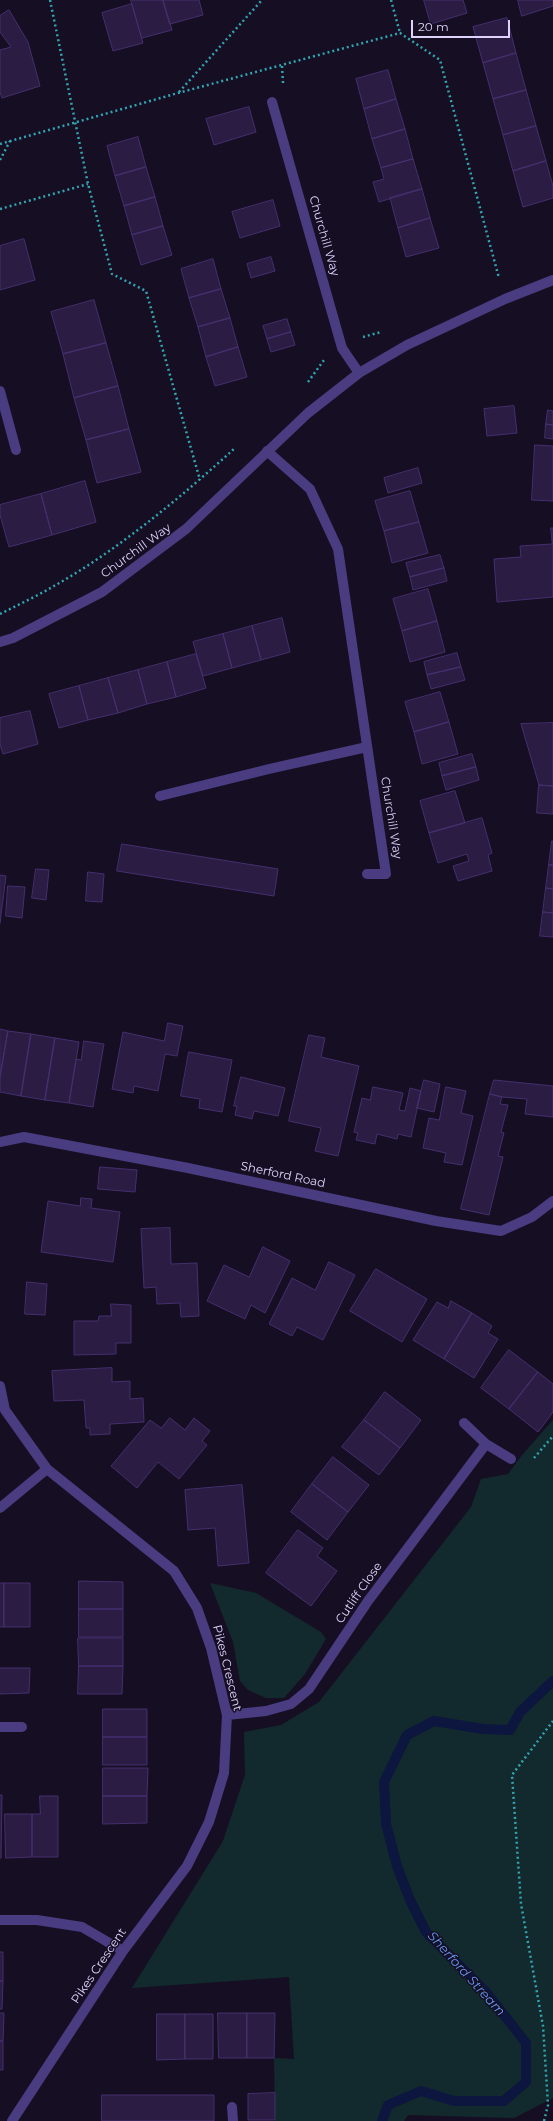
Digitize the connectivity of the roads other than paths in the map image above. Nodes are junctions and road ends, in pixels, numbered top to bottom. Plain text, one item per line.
1 (272, 102) dead end
2 (553, 280) edge
3 (358, 373) junction
4 (0, 391) edge
5 (3, 417) edge
6 (16, 450) dead end
7 (267, 451) junction
8 (0, 642) edge
9 (367, 747) junction
10 (160, 796) dead end
11 (367, 874) dead end
12 (0, 1142) edge
13 (553, 1201) edge
14 (0, 1386) edge
15 (464, 1423) dead end
16 (486, 1444) junction
17 (511, 1459) dead end
18 (47, 1469) junction
19 (0, 1508) edge
20 (227, 1715) junction
21 (0, 1726) edge
22 (22, 1727) dead end
23 (0, 1920) edge
24 (123, 1951) junction
25 (232, 2107) dead end
26 (12, 2121) edge
27 (233, 2121) edge

1 - 3 street, Churchill Way
2 - 3 street, Churchill Way
3 - 7 street, Churchill Way
4 - 5 street
5 - 6 street
7 - 8 street, Churchill Way
7 - 9 street, Churchill Way
9 - 10 street
9 - 11 street, Churchill Way
12 - 13 street, Sherford Road
14 - 18 street, Pikes Crescent
15 - 16 street
16 - 17 street
16 - 20 street, Cutliff Close
18 - 19 street
18 - 20 street, Pikes Crescent
20 - 24 street, Pikes Crescent
21 - 22 street
23 - 24 street
24 - 26 street, Pikes Crescent
25 - 27 street

